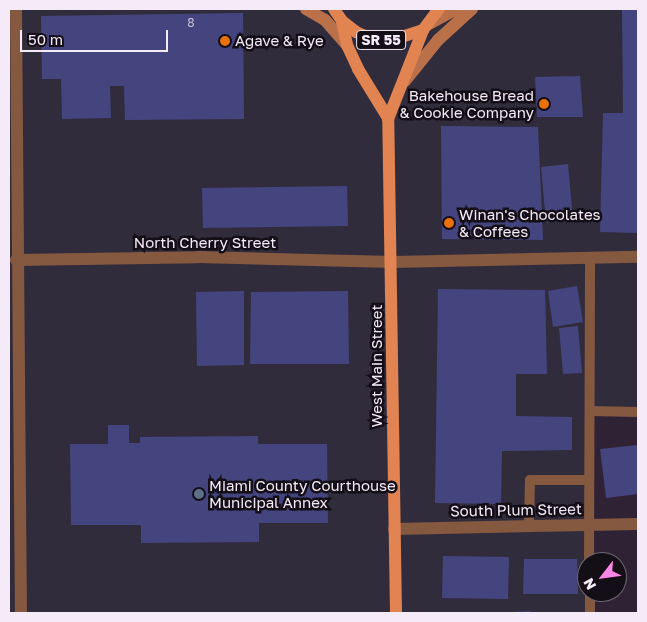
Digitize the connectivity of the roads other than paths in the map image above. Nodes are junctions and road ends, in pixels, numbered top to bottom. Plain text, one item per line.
1 (16, 9) edge
2 (439, 9) edge
3 (466, 9) edge
4 (472, 9) edge
5 (311, 11) edge
6 (338, 16) edge
7 (426, 27) junction
8 (347, 45) junction
9 (400, 87) junction
10 (388, 118) junction
11 (638, 257) edge
12 (590, 259) junction
13 (16, 260) junction
14 (393, 262) junction
15 (638, 402) edge
16 (590, 411) junction
17 (638, 412) edge
18 (590, 480) junction
19 (638, 524) edge
20 (589, 525) junction
21 (529, 526) junction
22 (394, 529) junction
23 (590, 552) edge
24 (21, 613) edge
25 (396, 613) edge

1 - 13 street
2 - 7 main road
3 - 7 main road
4 - 9 main road
5 - 6 main road
5 - 8 main road
6 - 7 main road, SR 55
6 - 8 main road
7 - 9 main road
8 - 10 main road
9 - 10 main road
10 - 14 main road, West Main Street
11 - 12 street, North Cherry Street
12 - 14 street, North Cherry Street
12 - 16 lane
13 - 14 street, North Cherry Street
13 - 24 street
14 - 22 main road, West Main Street
15 - 17 lane
16 - 17 lane
16 - 18 lane
18 - 20 lane
18 - 21 lane
19 - 20 street, South Plum Street
20 - 21 street, South Plum Street
20 - 23 lane
21 - 22 street, South Plum Street
22 - 25 main road, West Main Street

